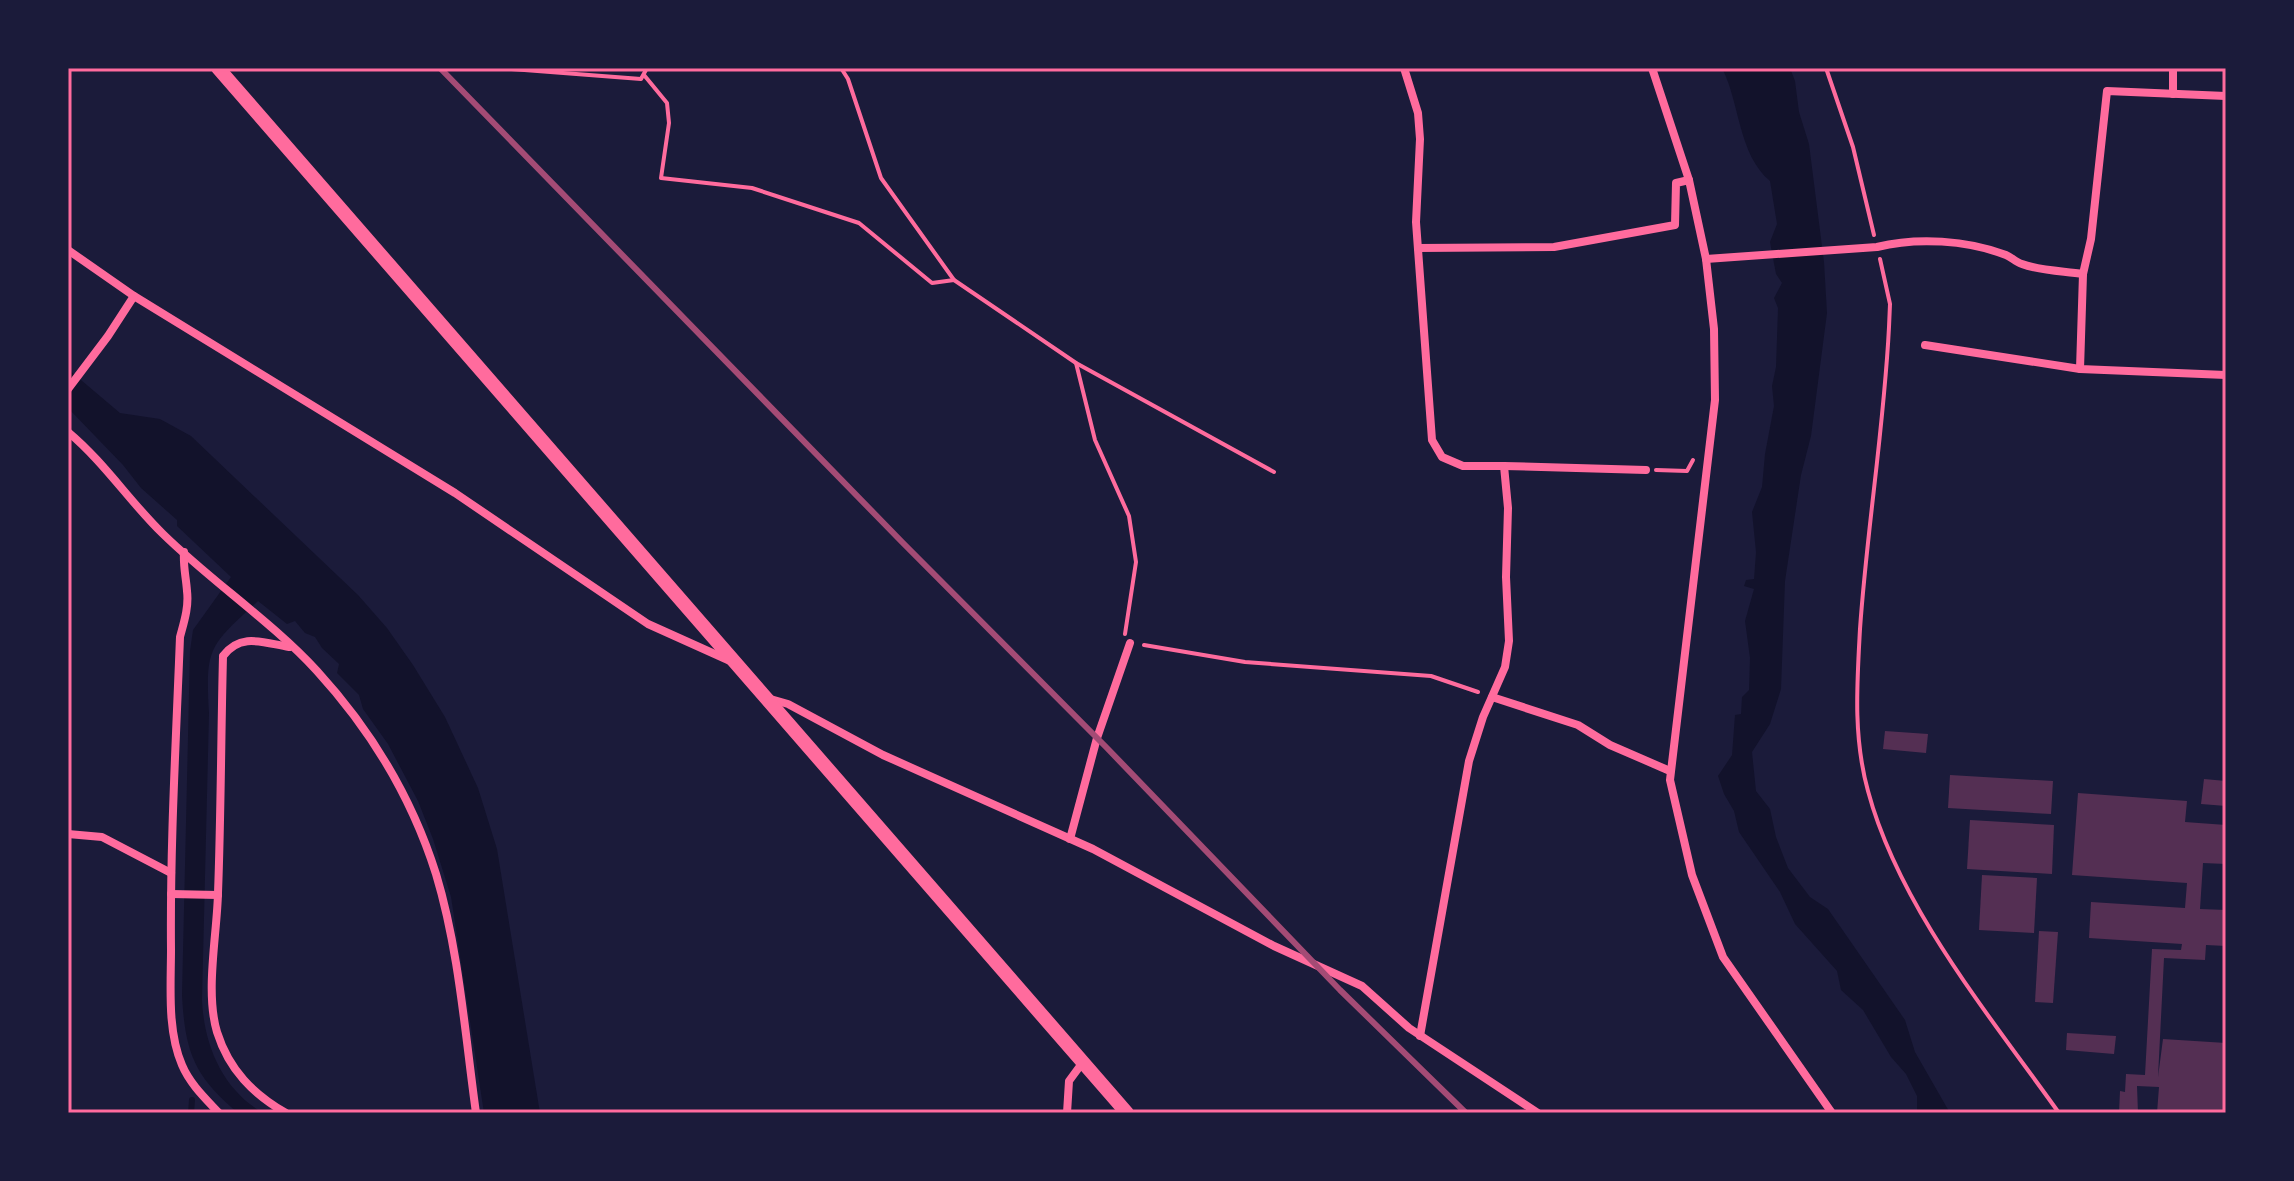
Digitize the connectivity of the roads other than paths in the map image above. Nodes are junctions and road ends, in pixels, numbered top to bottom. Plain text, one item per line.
1 (218, 68) edge
2 (1404, 68) edge
3 (1652, 68) edge
4 (2173, 68) edge
5 (2173, 94) junction
6 (2226, 96) edge
7 (1689, 180) junction
8 (1418, 248) junction
9 (68, 250) edge
10 (1706, 259) junction
11 (2083, 274) junction
12 (134, 296) junction
13 (1925, 345) dead end
14 (2080, 369) junction
15 (2226, 375) edge
16 (68, 389) edge
17 (68, 432) edge
18 (1504, 466) junction
19 (1646, 470) road end
20 (184, 552) junction
21 (1130, 643) road end
22 (292, 648) junction
23 (733, 662) junction
24 (764, 697) junction
25 (1492, 697) junction
26 (1670, 771) junction
27 (68, 834) edge
28 (1070, 839) junction
29 (171, 873) junction
30 (171, 894) junction
31 (218, 895) junction
32 (1420, 1036) junction
33 (1083, 1062) junction
34 (219, 1113) edge
35 (286, 1113) edge
36 (476, 1113) edge
37 (1067, 1113) edge
38 (1127, 1113) edge
39 (1538, 1113) edge
40 (1832, 1113) edge

1 - 23 street
2 - 8 street
3 - 7 street
4 - 5 street
5 - 6 street
5 - 11 street
7 - 8 street
7 - 10 street
8 - 18 street
9 - 12 street
10 - 11 street
10 - 26 street
11 - 14 street
12 - 16 street
12 - 23 street
13 - 14 street
14 - 15 street
17 - 20 street
18 - 19 street
18 - 25 street
20 - 22 street
20 - 29 street
21 - 28 street
22 - 31 street
22 - 36 street
23 - 24 street
24 - 28 street
24 - 33 street
25 - 26 street
25 - 32 street
26 - 40 street
27 - 29 street
28 - 32 street
29 - 30 street
30 - 31 street
30 - 34 street
31 - 35 street
32 - 39 street
33 - 37 street
33 - 38 street

